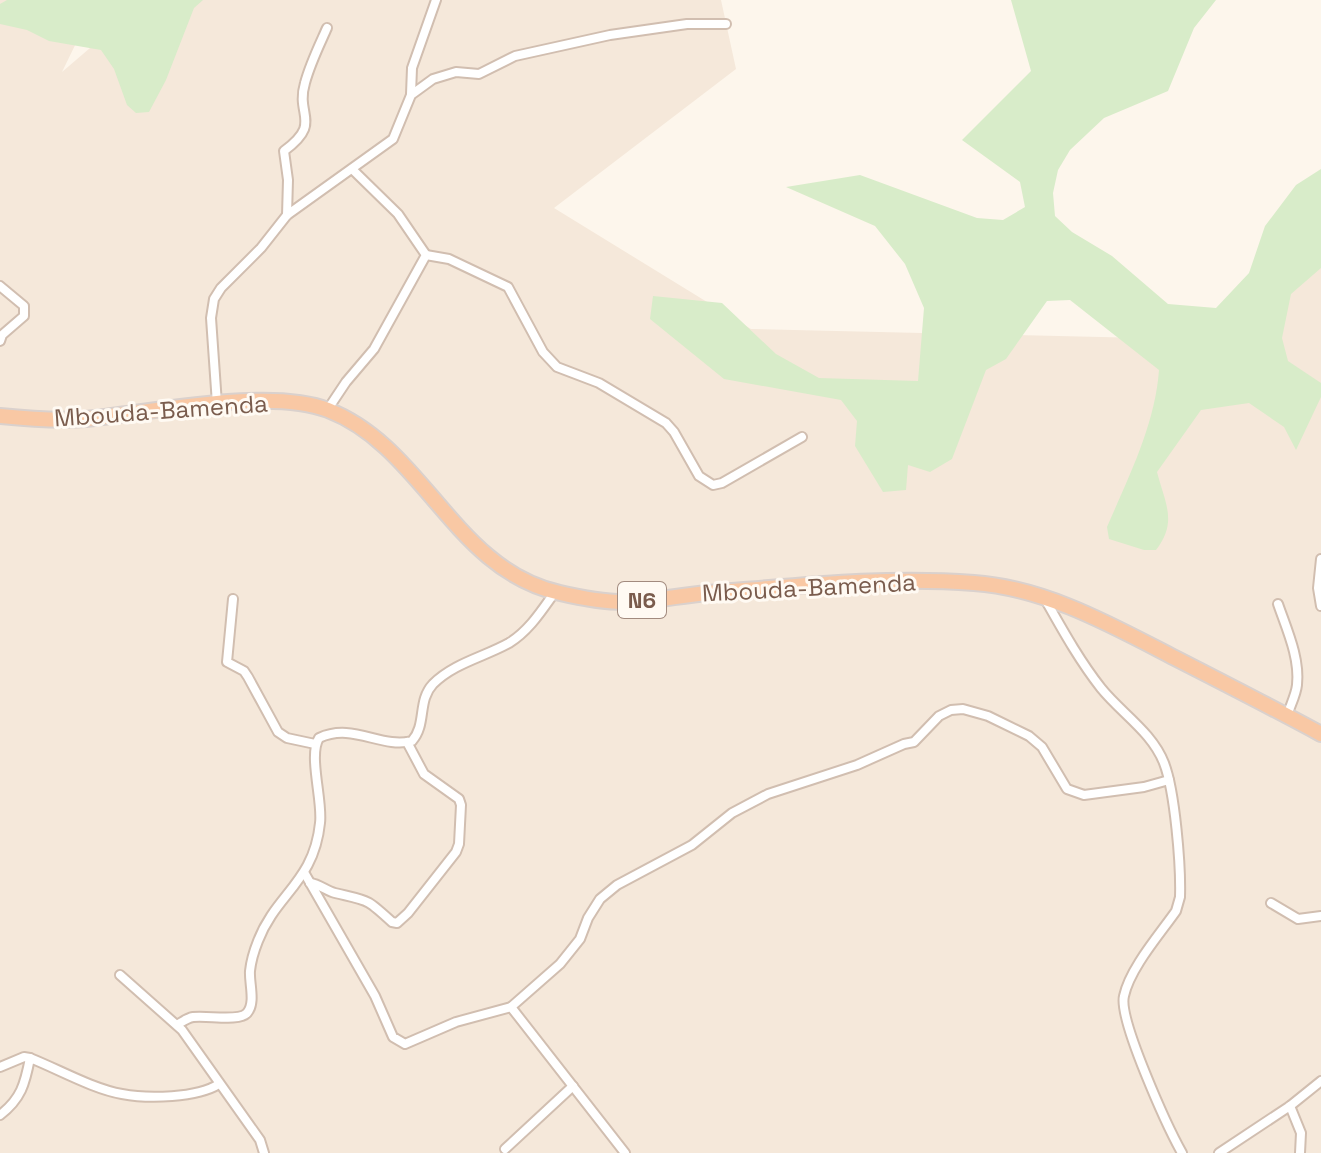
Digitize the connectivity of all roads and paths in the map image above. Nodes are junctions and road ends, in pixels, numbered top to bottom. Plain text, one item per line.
1 (436, 0) edge
2 (726, 24) dead end
3 (327, 28) dead end
4 (411, 95) junction
5 (352, 169) junction
6 (287, 215) junction
7 (426, 255) junction
8 (0, 286) edge
9 (0, 341) edge
10 (217, 405) junction
11 (328, 409) junction
12 (0, 416) edge
13 (802, 437) dead end
14 (1321, 559) edge
15 (555, 592) junction
16 (1044, 598) junction
17 (233, 599) dead end
18 (1278, 604) dead end
19 (1321, 606) edge
20 (1287, 716) junction
21 (1321, 734) edge
22 (407, 742) junction
23 (315, 744) junction
24 (1169, 780) junction
25 (305, 874) junction
26 (310, 883) junction
27 (1271, 903) dead end
28 (1321, 916) edge
29 (120, 975) dead end
30 (511, 1007) junction
31 (177, 1025) junction
32 (30, 1058) junction
33 (0, 1067) edge
34 (1321, 1081) edge
35 (219, 1084) junction
36 (573, 1086) junction
37 (1290, 1106) junction
38 (0, 1115) edge
39 (505, 1149) dead end
40 (264, 1153) edge
41 (625, 1153) edge
42 (1182, 1153) edge
43 (1219, 1153) edge
44 (1300, 1153) edge

1 - 4 street
2 - 4 street
3 - 6 street
4 - 5 street
5 - 6 street
5 - 7 street
6 - 10 street
7 - 11 street
7 - 13 street
8 - 9 street
10 - 11 highway, Mbouda-Bamenda / N6
10 - 12 highway, Mbouda-Bamenda / N6
11 - 15 highway, Mbouda-Bamenda / N6
14 - 19 street
15 - 16 highway, Mbouda-Bamenda / N6
15 - 22 street
16 - 20 highway, Mbouda-Bamenda / N6
16 - 24 street
17 - 23 street
18 - 20 street
20 - 21 highway, Mbouda-Bamenda / N6
22 - 23 street
22 - 26 street
23 - 25 street
24 - 30 street
24 - 42 street
25 - 26 street
25 - 31 street
26 - 30 street
27 - 28 street
29 - 31 street
30 - 36 street
31 - 35 street
32 - 33 street
32 - 35 street
32 - 38 street
34 - 37 street
35 - 40 street
36 - 39 street
36 - 41 street
37 - 43 street
37 - 44 street

